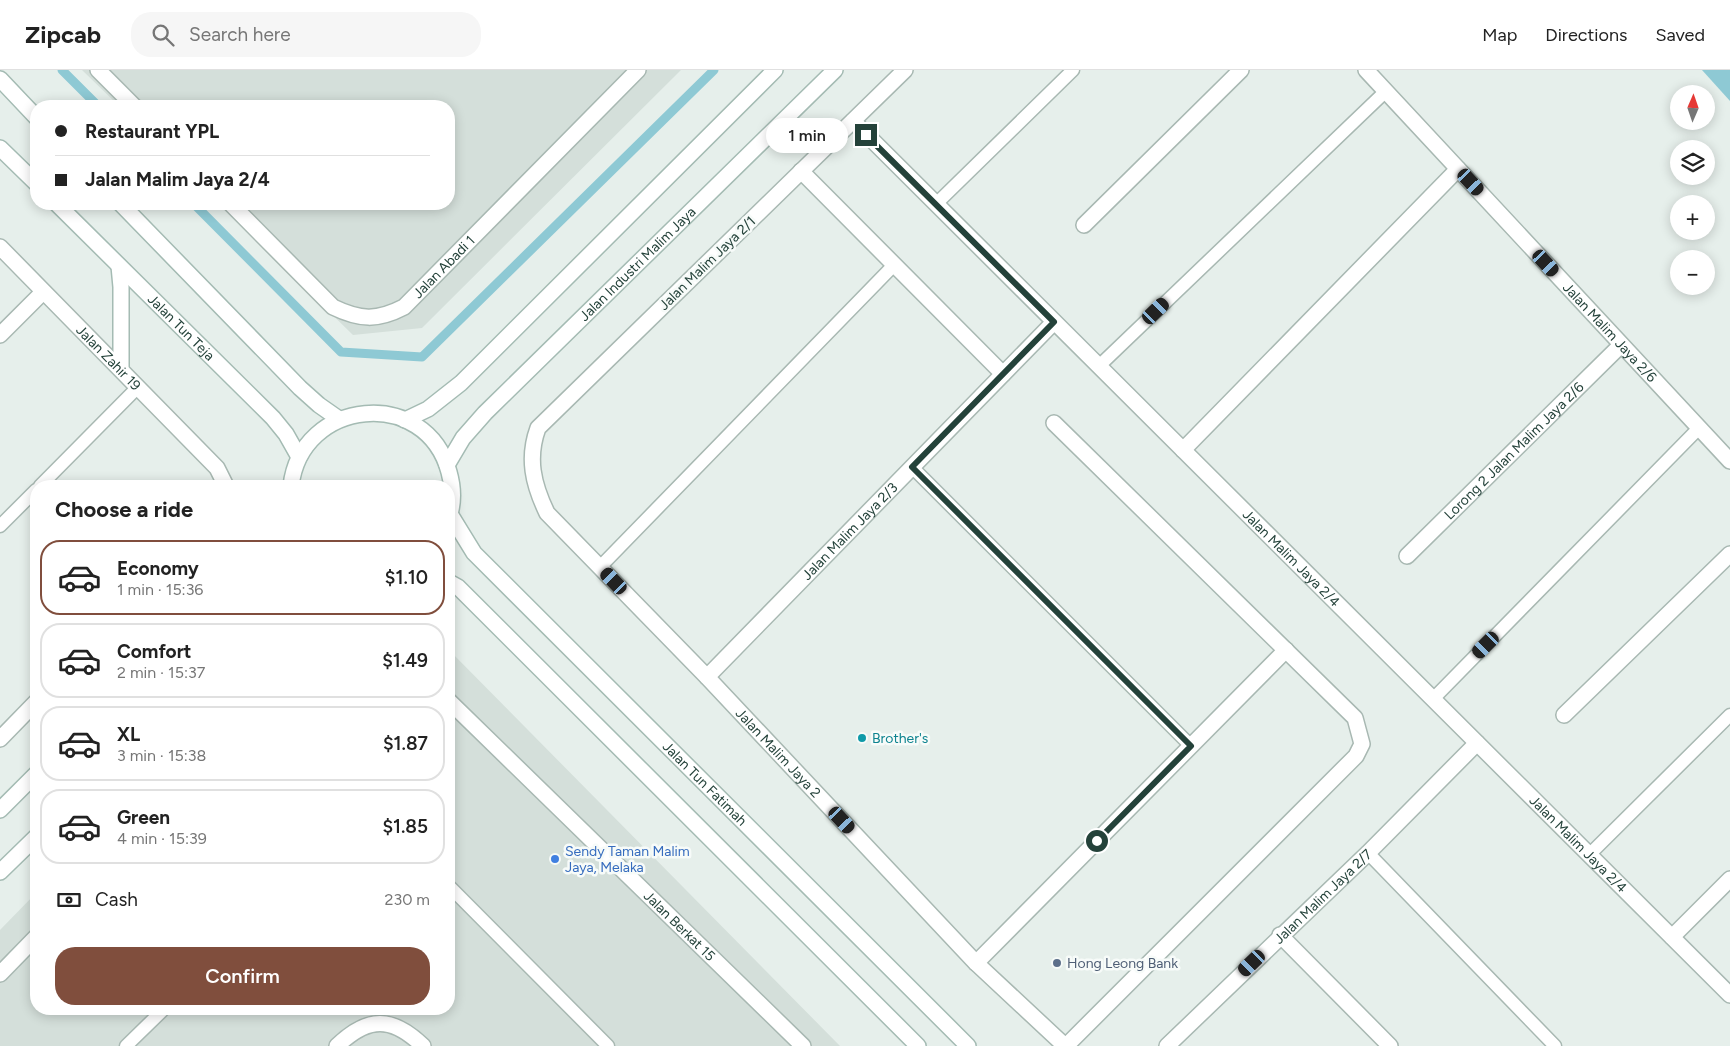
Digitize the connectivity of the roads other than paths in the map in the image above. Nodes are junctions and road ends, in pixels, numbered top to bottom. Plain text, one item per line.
1 (98, 70) edge
2 (775, 70) edge
3 (835, 70) edge
4 (904, 70) edge
5 (1073, 70) edge
6 (1241, 70) edge
7 (1366, 70) edge
8 (628, 73) edge
9 (0, 79) edge
10 (1386, 91) junction
11 (128, 100) edge
12 (30, 111) edge
13 (852, 121) junction
14 (0, 148) edge
15 (1458, 169) junction
16 (801, 171) junction
17 (30, 178) edge
18 (936, 204) junction
19 (63, 210) edge
20 (127, 210) edge
21 (237, 210) edge
22 (1084, 224) dead end
23 (0, 247) edge
24 (894, 265) junction
25 (119, 266) junction
26 (43, 292) junction
27 (1054, 322) junction
28 (0, 335) edge
29 (1621, 345) junction
30 (1099, 366) junction
31 (120, 367) junction
32 (1003, 374) junction
33 (138, 387) junction
34 (339, 419) junction
35 (405, 420) junction
36 (1054, 423) dead end
37 (1699, 428) junction
38 (1183, 450) junction
39 (299, 457) junction
40 (1730, 461) edge
41 (447, 465) junction
42 (912, 467) junction
43 (532, 468) joint
44 (46, 480) edge
45 (223, 480) edge
46 (293, 480) edge
47 (449, 480) edge
48 (30, 496) edge
49 (455, 525) edge
50 (0, 526) edge
51 (1730, 554) edge
52 (1407, 556) dead end
53 (600, 567) junction
54 (455, 585) edge
55 (1286, 650) junction
56 (707, 677) junction
57 (1433, 699) junction
58 (30, 708) edge
59 (455, 712) edge
60 (1564, 715) dead end
61 (1730, 715) edge
62 (0, 738) edge
63 (1477, 744) junction
64 (1191, 746) junction
65 (30, 780) edge
66 (0, 810) edge
67 (30, 843) edge
68 (1368, 853) junction
69 (1589, 855) junction
70 (0, 872) edge
71 (1730, 879) edge
72 (455, 892) edge
73 (1280, 935) junction
74 (1672, 937) junction
75 (30, 943) edge
76 (976, 963) junction
77 (0, 974) edge
78 (1730, 995) edge
79 (158, 1015) edge
80 (126, 1046) edge
81 (337, 1046) edge
82 (423, 1046) edge
83 (608, 1046) edge
84 (803, 1046) edge
85 (918, 1046) edge
86 (968, 1046) edge
87 (1065, 1046) edge
88 (1167, 1046) edge
89 (1390, 1046) edge
90 (1555, 1046) edge

1 - 11 street
2 - 35 street
3 - 41 street, Jalan Industri Malim Jaya
4 - 13 street, Jalan Malim Jaya 2/1
5 - 18 lane
6 - 22 street
7 - 10 street, Jalan Malim Jaya 2/6
8 - 21 street, Jalan Abadi 1
9 - 12 street
10 - 15 street, Jalan Malim Jaya 2/6
10 - 30 lane
13 - 16 street, Jalan Malim Jaya 2/1
13 - 18 street, Jalan Malim Jaya 2/4
14 - 17 street
15 - 29 street, Jalan Malim Jaya 2/6
15 - 38 street
16 - 24 street
16 - 43 street, Jalan Malim Jaya 2/1
18 - 27 street, Jalan Malim Jaya 2/4
19 - 25 street, Jalan Tun Teja
20 - 34 street
23 - 26 street, Jalan Zahir 19
24 - 32 street
24 - 53 lane
25 - 31 street
25 - 39 street, Jalan Tun Teja
26 - 28 street
26 - 31 street, Jalan Zahir 19
27 - 30 street, Jalan Malim Jaya 2/4
27 - 32 street, Jalan Malim Jaya 2/3
29 - 37 street, Jalan Malim Jaya 2/6
29 - 52 street, Lorong 2 Jalan Malim Jaya 2/6
30 - 38 street, Jalan Malim Jaya 2/4
31 - 33 street, Jalan Zahir 19
32 - 42 street, Jalan Malim Jaya 2/3
33 - 44 lane
33 - 45 street, Jalan Zahir 19
34 - 35 street
34 - 39 street
35 - 41 street
36 - 55 street
37 - 40 street, Jalan Malim Jaya 2/6
37 - 57 lane
38 - 57 street, Jalan Malim Jaya 2/4
39 - 46 street
41 - 47 street
42 - 56 street, Jalan Malim Jaya 2/3
42 - 64 lane
43 - 53 street, Jalan Malim Jaya 2
48 - 50 lane
49 - 86 street, Jalan Tun Fatimah
51 - 60 street
53 - 56 street, Jalan Malim Jaya 2
54 - 85 street
55 - 64 street
55 - 87 street
56 - 76 street, Jalan Malim Jaya 2
57 - 63 street, Jalan Malim Jaya 2/4
58 - 62 street
59 - 84 street, Jalan Berkat 15
61 - 69 lane
63 - 68 street, Jalan Malim Jaya 2/7
63 - 69 street, Jalan Malim Jaya 2/4
64 - 76 street
65 - 66 street
67 - 70 street
68 - 73 street, Jalan Malim Jaya 2/7
68 - 90 lane
69 - 74 street, Jalan Malim Jaya 2/4
71 - 74 street
72 - 83 lane
73 - 88 street, Jalan Malim Jaya 2/7
73 - 89 street
74 - 78 street, Jalan Malim Jaya 2/4
75 - 77 street
76 - 87 street, Jalan Malim Jaya 2
79 - 80 lane
81 - 82 street

